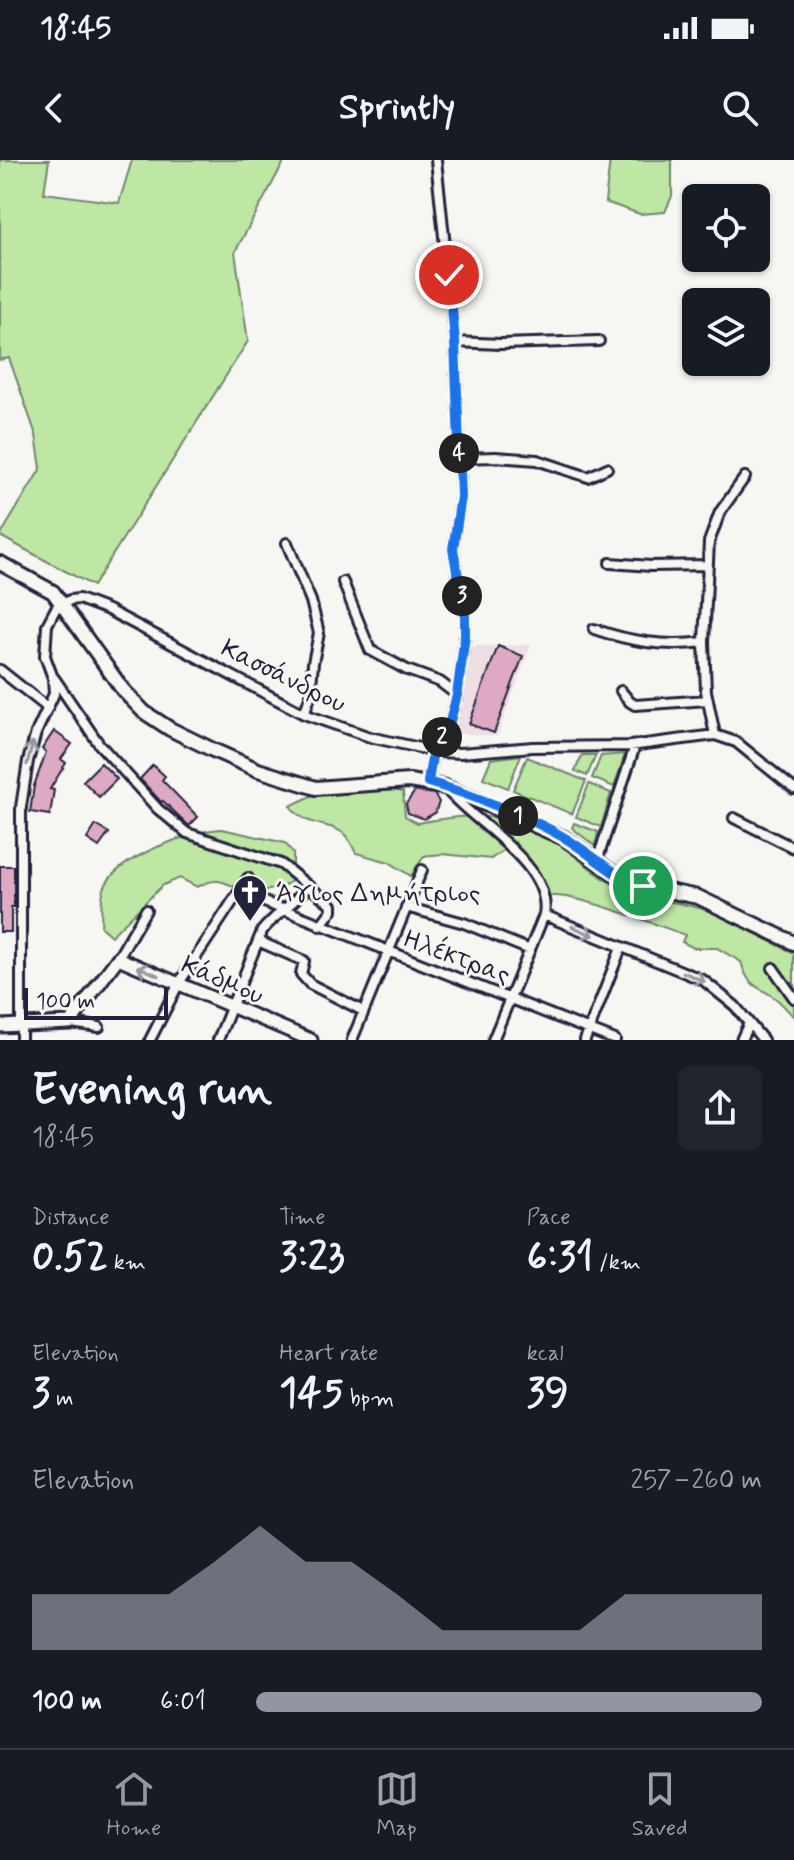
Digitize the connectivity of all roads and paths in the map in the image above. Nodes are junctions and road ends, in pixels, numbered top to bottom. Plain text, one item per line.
1 (436, 160) edge
2 (599, 341) dead end
3 (455, 342) junction
4 (460, 458) junction
5 (607, 468) dead end
6 (745, 477) dead end
7 (287, 543) dead end
8 (0, 563) edge
9 (610, 563) dead end
10 (708, 565) junction
11 (343, 582) dead end
12 (62, 602) junction
13 (594, 629) dead end
14 (704, 642) junction
15 (0, 670) edge
16 (53, 678) junction
17 (621, 691) dead end
18 (457, 695) junction
19 (708, 700) junction
20 (48, 708) junction
21 (304, 714) junction
22 (715, 735) junction
23 (635, 746) junction
24 (433, 751) junction
25 (777, 775) junction
26 (428, 782) junction
27 (794, 782) edge
28 (445, 787) junction
29 (794, 789) edge
30 (734, 818) dead end
31 (794, 848) edge
32 (597, 861) junction
33 (422, 870) dead end
34 (248, 878) dead end
35 (307, 887) junction
36 (239, 892) junction
37 (406, 907) junction
38 (146, 910) dead end
39 (285, 911) junction
40 (544, 915) junction
41 (320, 926) junction
42 (258, 941) junction
43 (794, 943) edge
44 (621, 948) junction
45 (530, 950) junction
46 (388, 952) junction
47 (118, 958) junction
48 (773, 968) dead end
49 (179, 983) junction
50 (791, 987) edge
51 (510, 997) junction
52 (794, 998) edge
53 (232, 1007) junction
54 (363, 1011) junction
55 (70, 1023) junction
56 (749, 1023) junction
57 (0, 1026) edge
58 (21, 1027) junction
59 (99, 1027) dead end
60 (589, 1029) junction
61 (21, 1040) edge
62 (150, 1040) edge
63 (218, 1040) edge
64 (311, 1040) edge
65 (352, 1040) edge
66 (493, 1040) edge
67 (585, 1040) edge
68 (615, 1040) edge
69 (741, 1040) edge
70 (763, 1040) edge

1 - 3 street
2 - 3 street
3 - 4 street
4 - 5 street
4 - 18 street
6 - 10 street
7 - 21 street
8 - 12 main road
9 - 10 street
10 - 14 street
11 - 18 street
12 - 16 street
12 - 21 street, Κασσάνδρου
12 - 26 main road
13 - 14 street
14 - 19 street
15 - 20 street
16 - 20 street
16 - 35 street
17 - 19 street
18 - 24 street
19 - 22 street
58 -> 20 street
21 - 24 street, Κασσάνδρου
22 - 23 street, Κασσάνδρου
22 - 25 street
23 - 24 street, Κασσάνδρου
23 - 32 street
24 - 26 street
25 - 27 street
25 - 29 street
26 - 28 main road
28 - 32 main road
28 - 40 street
30 - 31 street
32 - 43 main road
33 - 37 street
34 - 36 street
35 - 39 street
35 - 41 street
36 - 39 street, Ηλέκτρας
36 - 49 street
37 - 45 street
37 - 46 street
38 - 47 street
39 - 41 street, Ηλέκτρας
39 - 42 street
40 -> 44 street
40 - 45 street
41 - 46 street, Ηλέκτρας
42 - 53 street
42 - 54 street
44 -> 56 street
44 - 60 street
45 - 51 street
46 - 51 street, Ηλέκτρας
46 - 54 street
49 -> 47 main road, Κάδμου
47 - 55 main road
48 - 50 street
49 - 53 main road, Κάδμου
49 - 62 street
50 - 52 street
51 - 60 street, Ηλέκτρας
51 - 66 street
53 - 63 street
53 - 64 main road, Κάδμου
54 - 65 street
55 - 58 main road
55 - 59 street
56 - 69 street
56 - 70 street
57 - 58 main road
58 - 61 street
60 - 67 street
60 - 68 street, Ηλέκτρας

